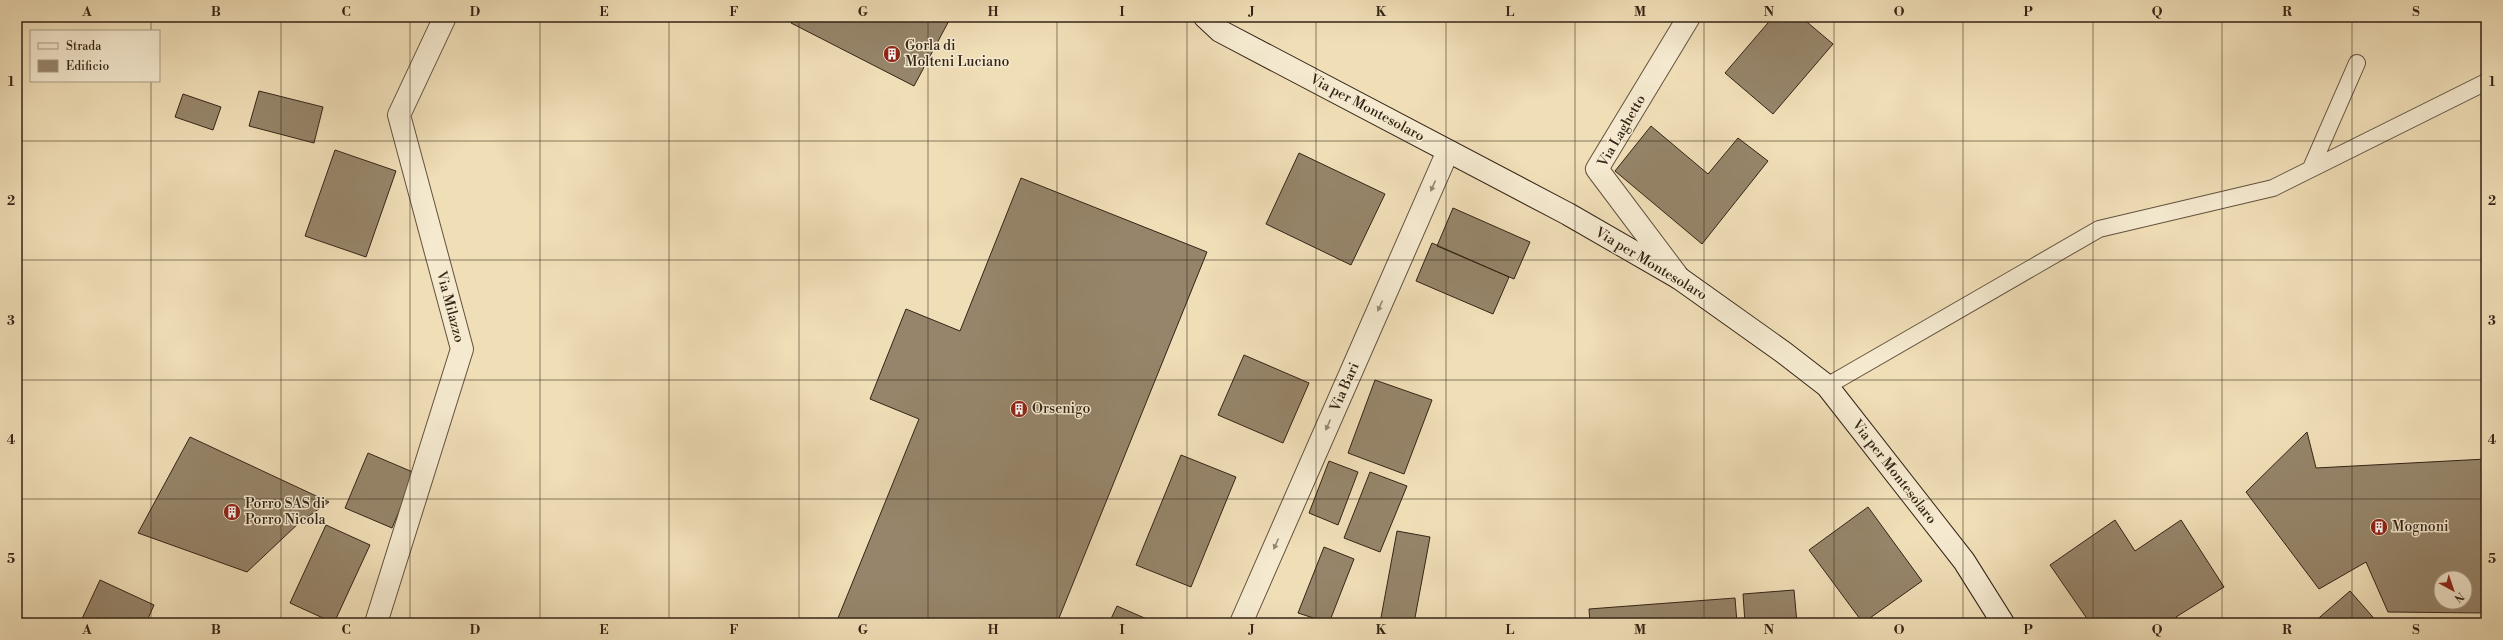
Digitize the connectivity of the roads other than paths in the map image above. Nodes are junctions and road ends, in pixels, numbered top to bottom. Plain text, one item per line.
1 (445, 17) edge
2 (1205, 17) edge
3 (1689, 17) edge
4 (2357, 63) dead end
5 (2486, 82) edge
6 (1448, 151) junction
7 (2311, 168) junction
8 (1679, 278) junction
9 (1827, 386) junction
10 (376, 623) edge
11 (1241, 623) edge
12 (2004, 623) edge

1 - 10 street, Via Milazzo
2 - 6 street, Via per Montesolaro
3 - 8 street, Via Laghetto
4 - 7 lane
5 - 7 lane
6 - 8 street, Via per Montesolaro
6 -> 11 street, Via Bari
7 - 9 lane
8 - 9 street, Via per Montesolaro
9 - 12 street, Via per Montesolaro

